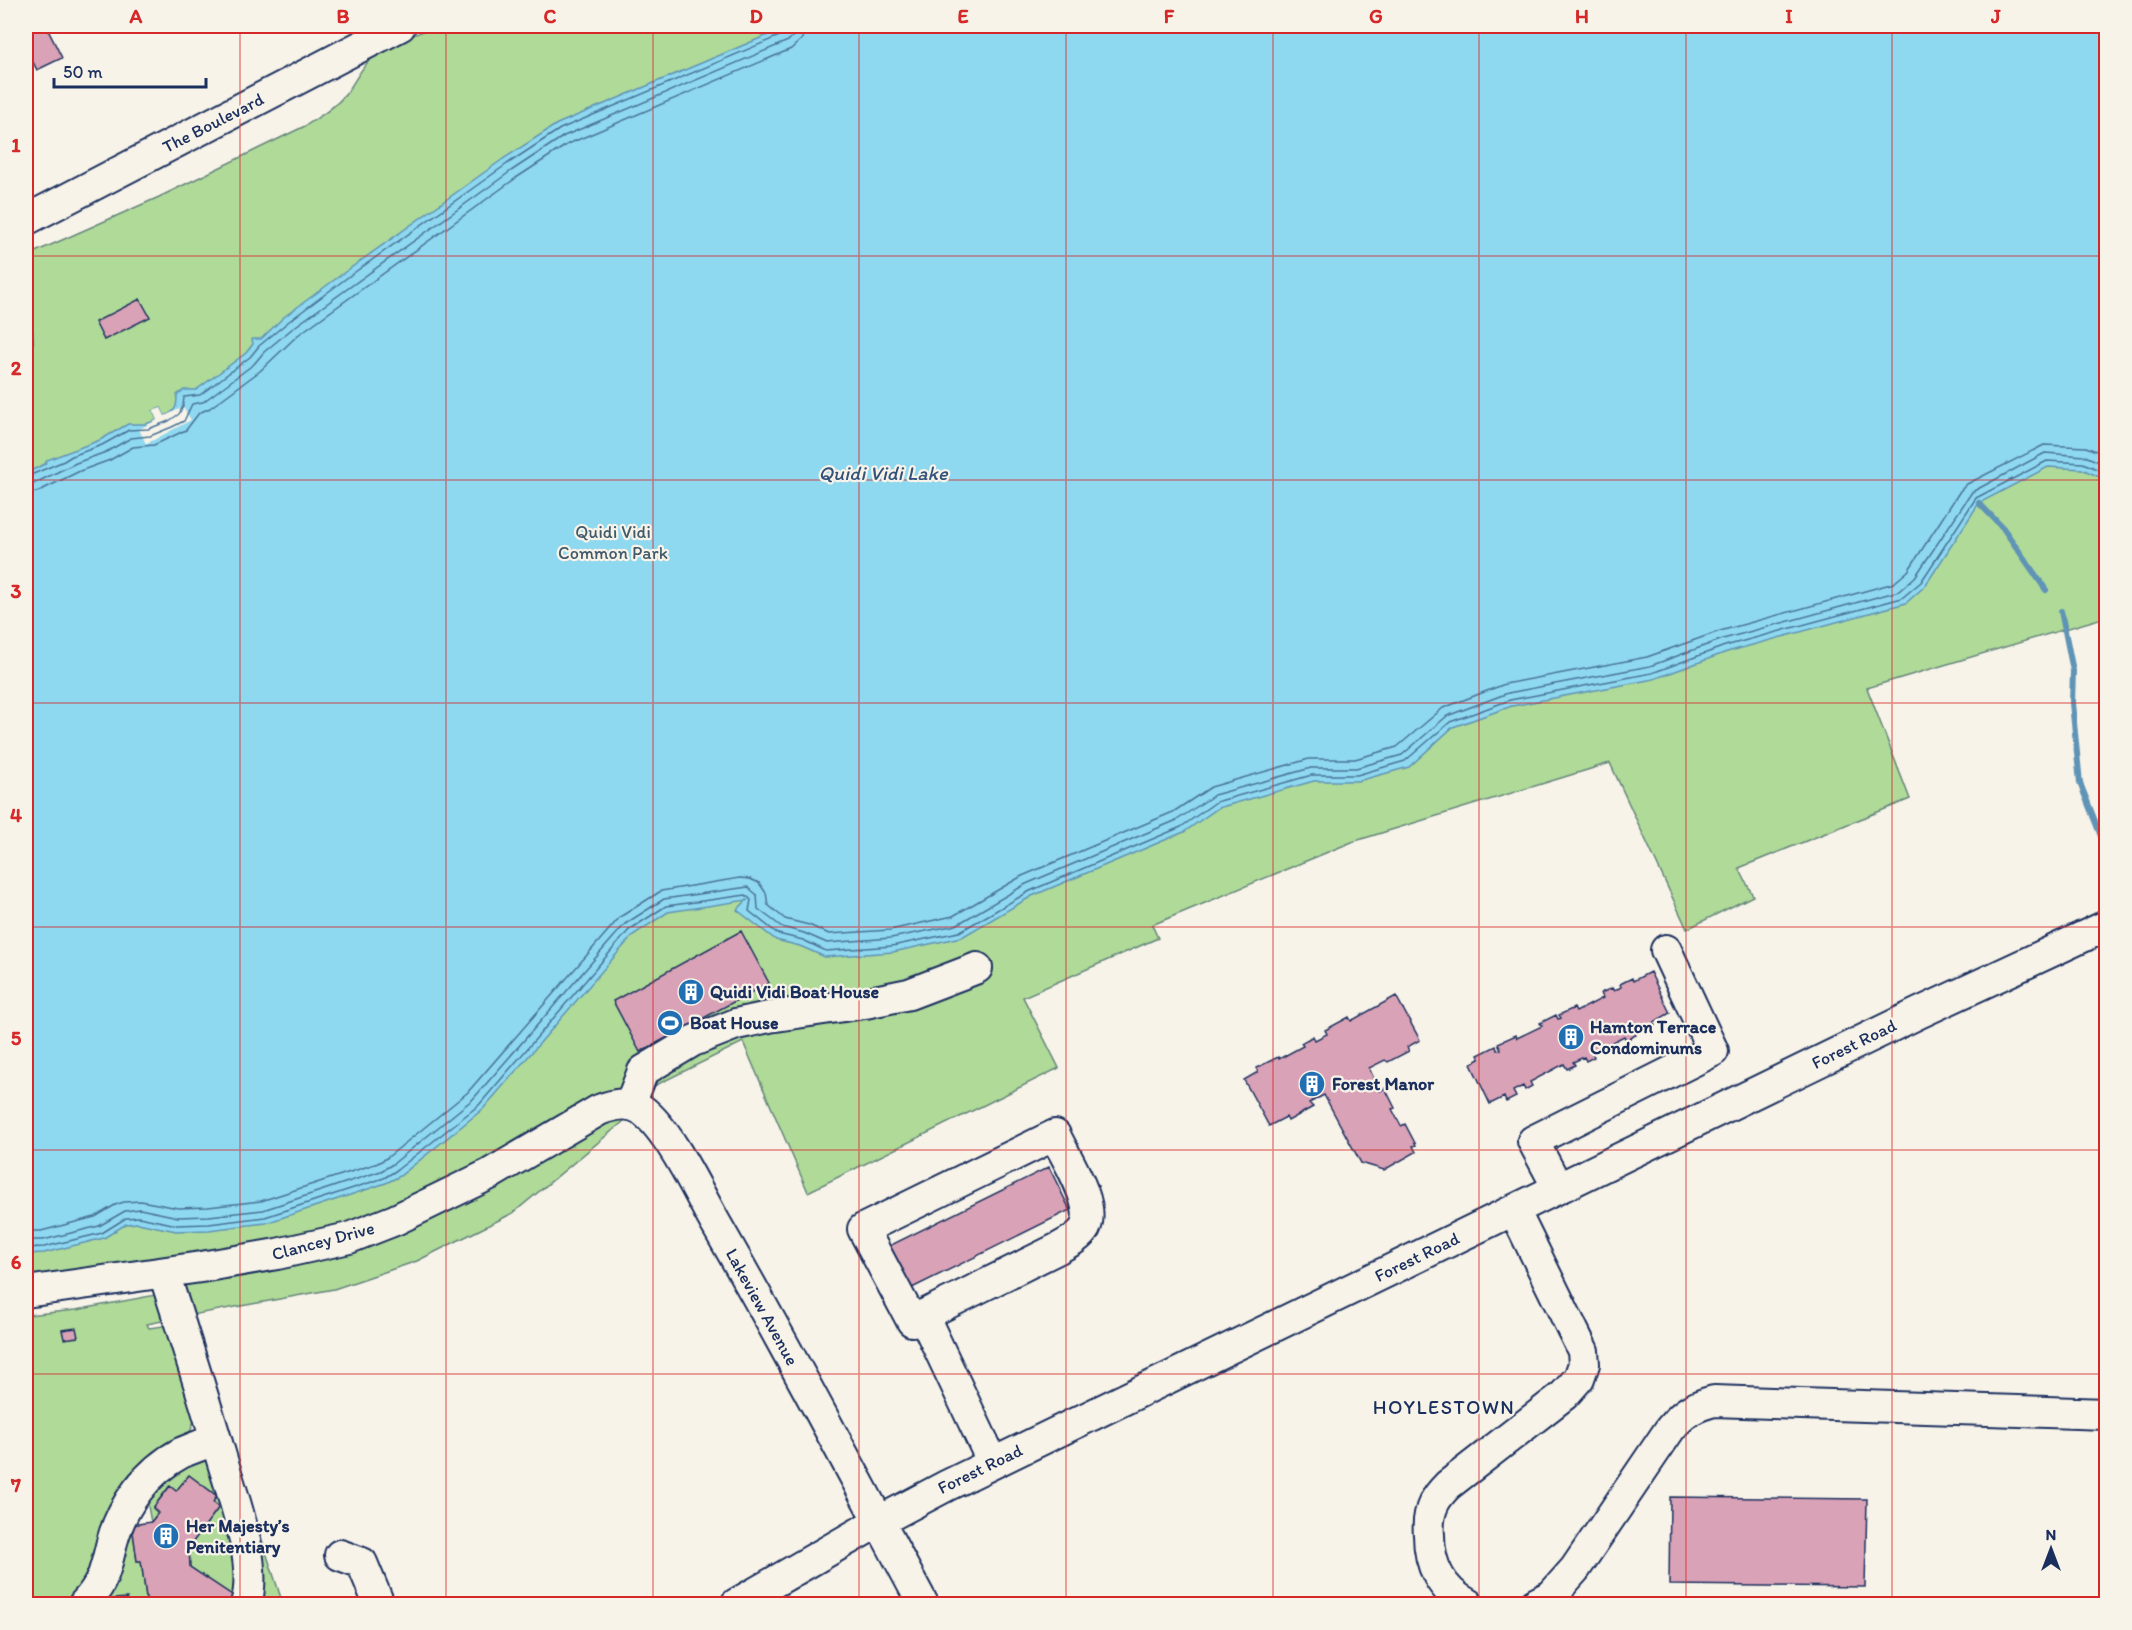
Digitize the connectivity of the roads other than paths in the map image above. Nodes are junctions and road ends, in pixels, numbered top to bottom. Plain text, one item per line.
1 (400, 26) edge
2 (30, 210) edge
3 (2106, 926) edge
4 (1666, 950) dead end
5 (977, 968) dead end
6 (630, 1105) junction
7 (1558, 1188) junction
8 (1514, 1210) junction
9 (164, 1273) junction
10 (26, 1292) edge
11 (924, 1315) junction
12 (2106, 1414) edge
13 (216, 1440) junction
14 (993, 1463) junction
15 (878, 1522) junction
16 (340, 1555) dead end
17 (84, 1605) edge
18 (246, 1605) edge
19 (379, 1605) edge
20 (736, 1605) edge
21 (923, 1605) edge
22 (1468, 1605) edge
23 (1535, 1605) edge

1 - 2 street, The Boulevard
3 - 7 street, Forest Road
4 - 7 street
5 - 6 street
6 - 9 street, Clancey Drive
6 - 15 street, Lakeview Avenue
7 - 8 street, Forest Road
8 - 14 street, Forest Road
8 - 22 street
9 - 10 street, Clancey Drive
9 - 13 street
11 - 11 street
11 - 14 street
12 - 23 street
13 - 17 street
13 - 18 street
14 - 15 street, Forest Road
15 - 20 street, Forest Road
15 - 21 street, Lakeview Avenue
16 - 19 street

